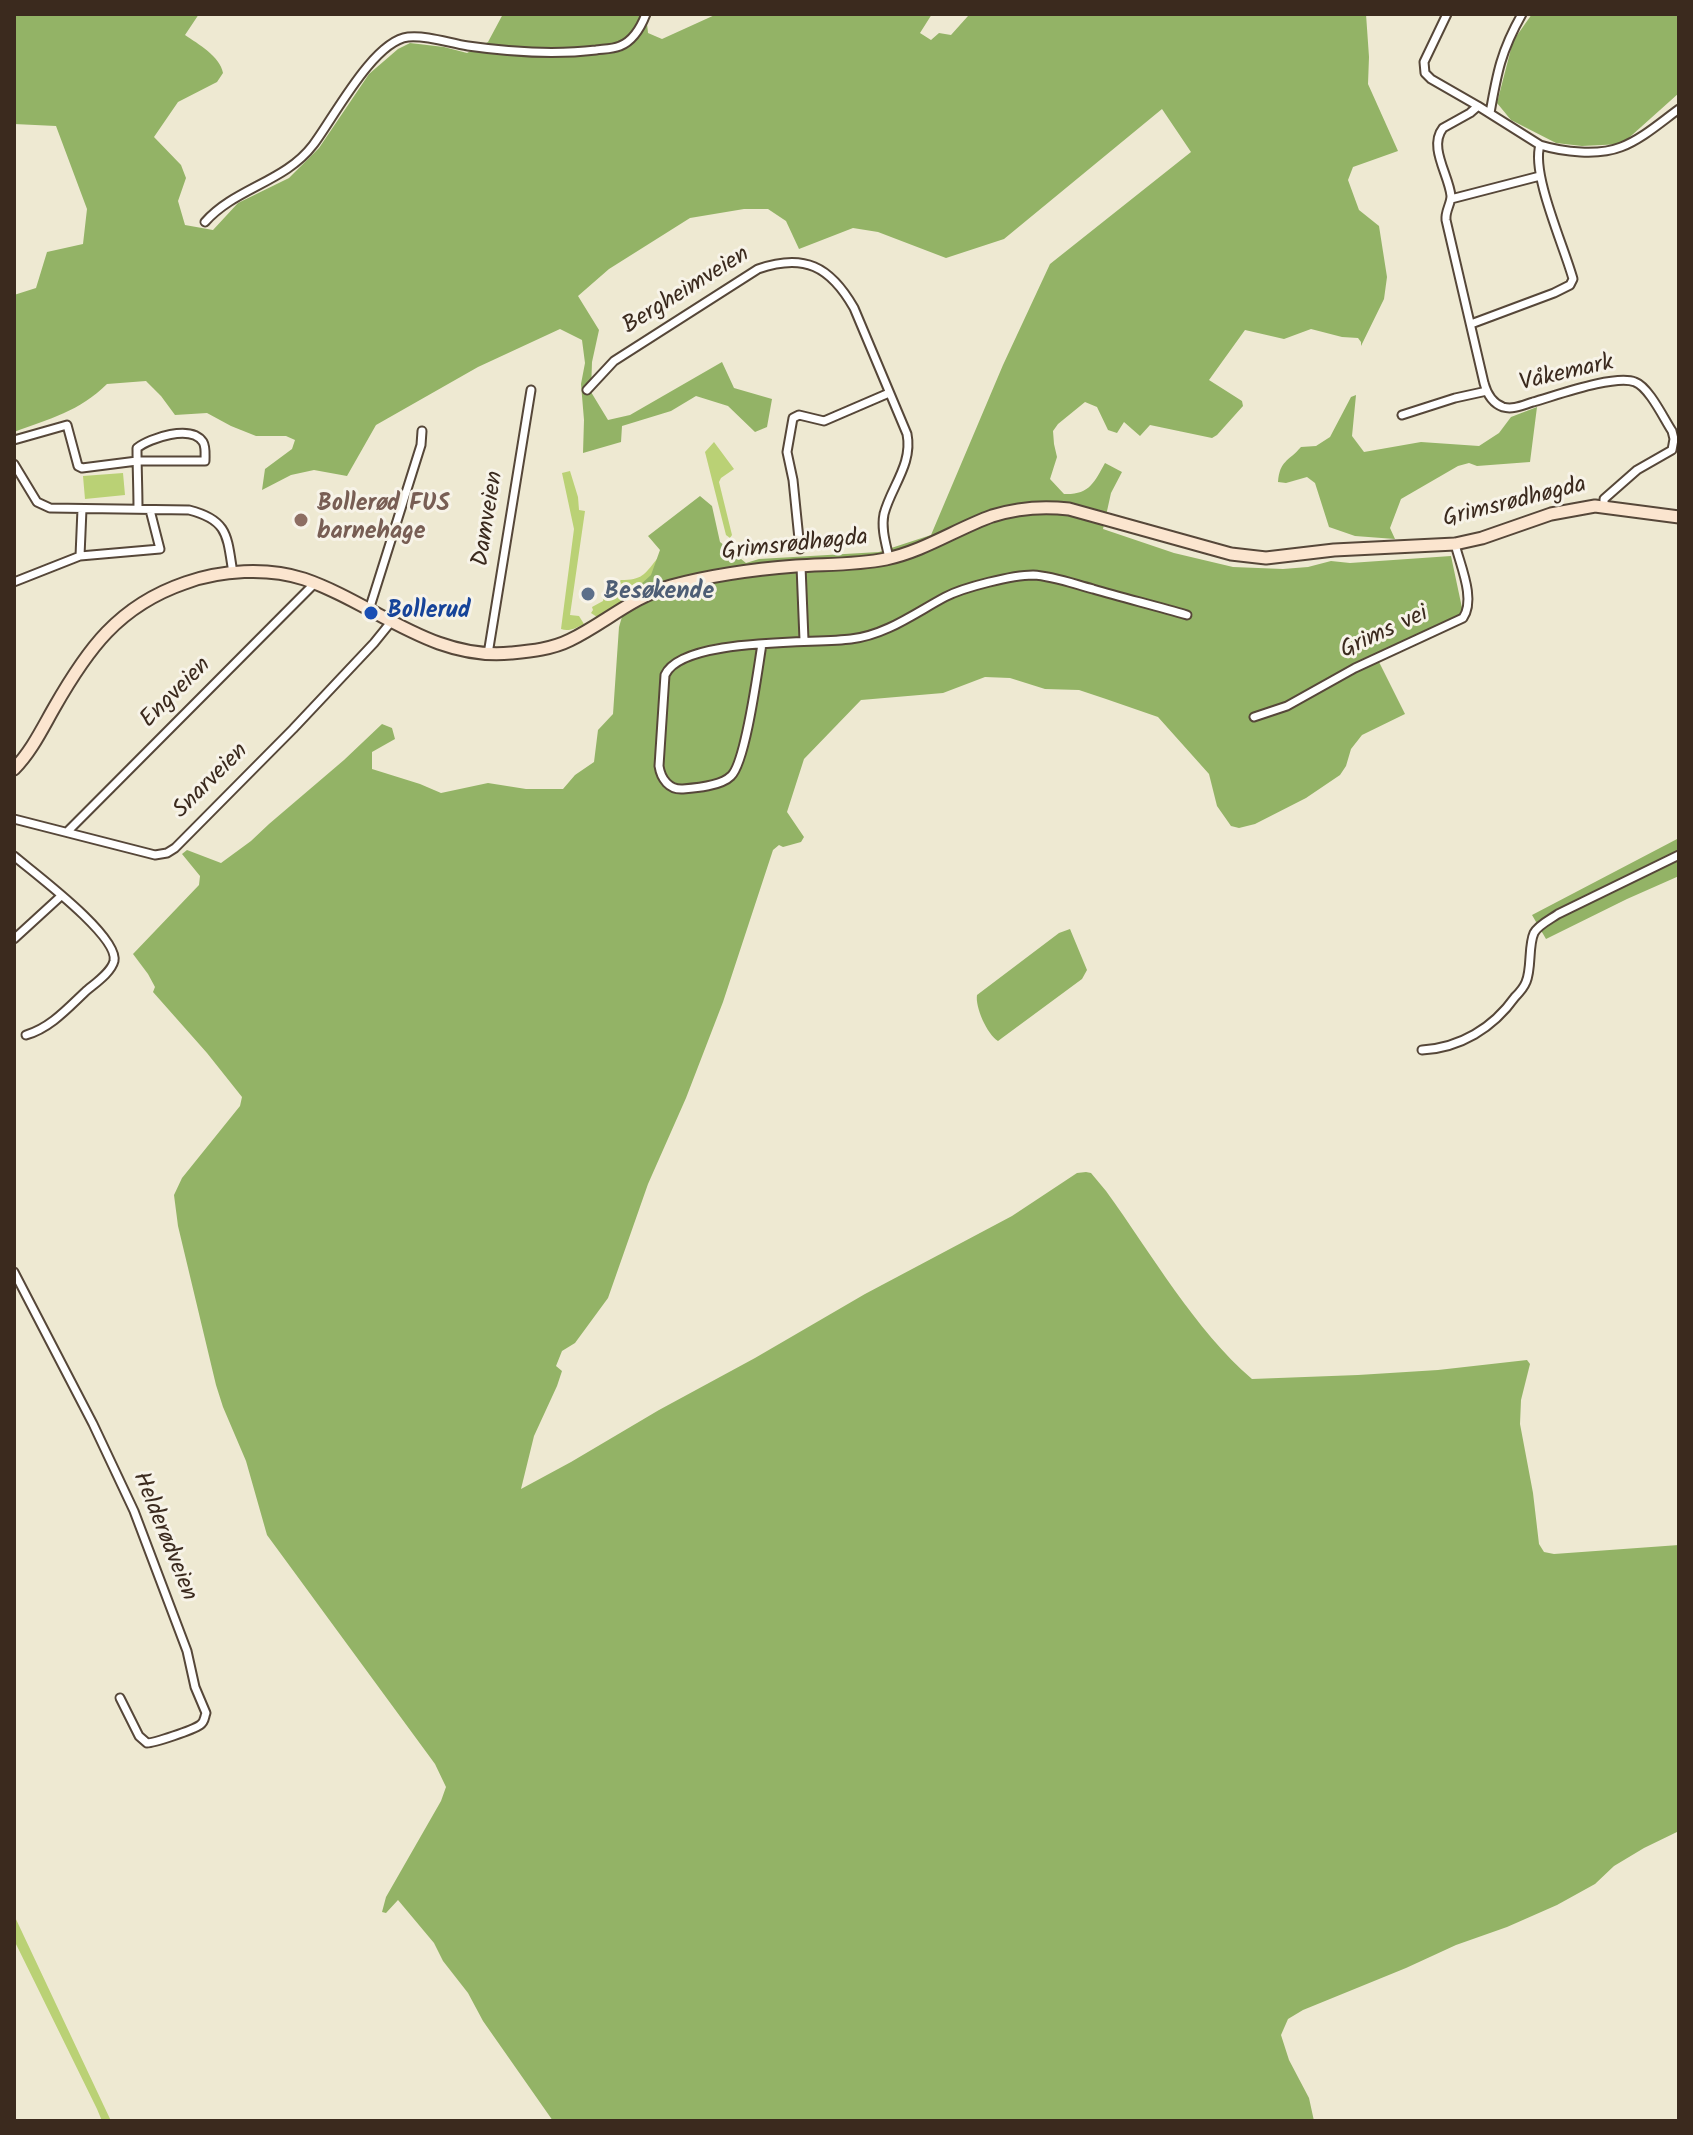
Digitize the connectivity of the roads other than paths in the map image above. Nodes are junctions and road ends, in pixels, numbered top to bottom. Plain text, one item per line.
1 (646, 14) edge
2 (1447, 14) edge
3 (1522, 14) edge
4 (1478, 106) junction
5 (1679, 109) edge
6 (1490, 113) junction
7 (1540, 145) junction
8 (1540, 176) junction
9 (1451, 199) junction
10 (205, 222) dead end
11 (1471, 324) junction
12 (531, 390) dead end
13 (587, 390) dead end
14 (1487, 391) junction
15 (889, 393) junction
16 (1402, 415) dead end
17 (422, 431) dead end
18 (14, 440) edge
19 (137, 461) junction
20 (14, 464) edge
21 (1604, 506) junction
22 (82, 509) junction
23 (138, 509) junction
24 (150, 510) junction
25 (1679, 517) edge
26 (1455, 544) junction
27 (800, 549) dead end
28 (80, 556) junction
29 (889, 558) junction
30 (801, 566) junction
31 (233, 573) junction
32 (14, 582) edge
33 (315, 583) junction
34 (369, 610) junction
35 (1187, 615) dead end
36 (391, 622) junction
37 (804, 640) junction
38 (762, 644) junction
39 (488, 654) junction
40 (1254, 717) dead end
41 (14, 769) edge
42 (14, 819) edge
43 (67, 832) junction
44 (1679, 855) edge
45 (14, 856) edge
46 (61, 896) junction
47 (14, 939) edge
48 (26, 1035) dead end
49 (1422, 1050) dead end
50 (14, 1272) edge
51 (120, 1698) dead end

1 - 10 street
2 - 4 street
3 - 6 street
4 - 6 street
4 - 9 street, Våkemark
5 - 7 street
6 - 7 street
7 - 8 street
8 - 9 street
8 - 11 street
9 - 11 street, Våkemark
11 - 14 street, Våkemark
12 - 39 street, Damveien
13 - 15 street, Bergheimveien
14 - 16 street, Våkemark
14 - 21 street, Våkemark
15 - 27 street
15 - 29 street, Bergheimveien
17 - 34 street
18 - 19 street
19 - 19 street
19 - 23 street
20 - 22 street
21 - 25 main road, Grimsrødhøgda
21 - 26 main road, Grimsrødhøgda
22 - 23 street
22 - 28 street
23 - 24 street
24 - 28 street
24 - 31 street
26 - 29 main road, Grimsrødhøgda
26 - 40 street, Grims vei
28 - 32 street
29 - 30 main road, Grimsrødhøgda
30 - 37 street
30 - 39 main road, Grimsrødhøgda
31 - 33 main road, Grimsrødhøgda
31 - 41 main road, Grimsrødhøgda
33 - 34 main road, Grimsrødhøgda
33 - 43 street, Engveien
34 - 36 main road, Grimsrødhøgda
35 - 37 street
36 - 39 main road, Grimsrødhøgda
36 - 43 street, Snarveien
37 - 38 street
38 - 38 street
42 - 43 street, Snarveien
44 - 49 street
45 - 46 street
46 - 47 street
46 - 48 street
50 - 51 street, Helderødveien

